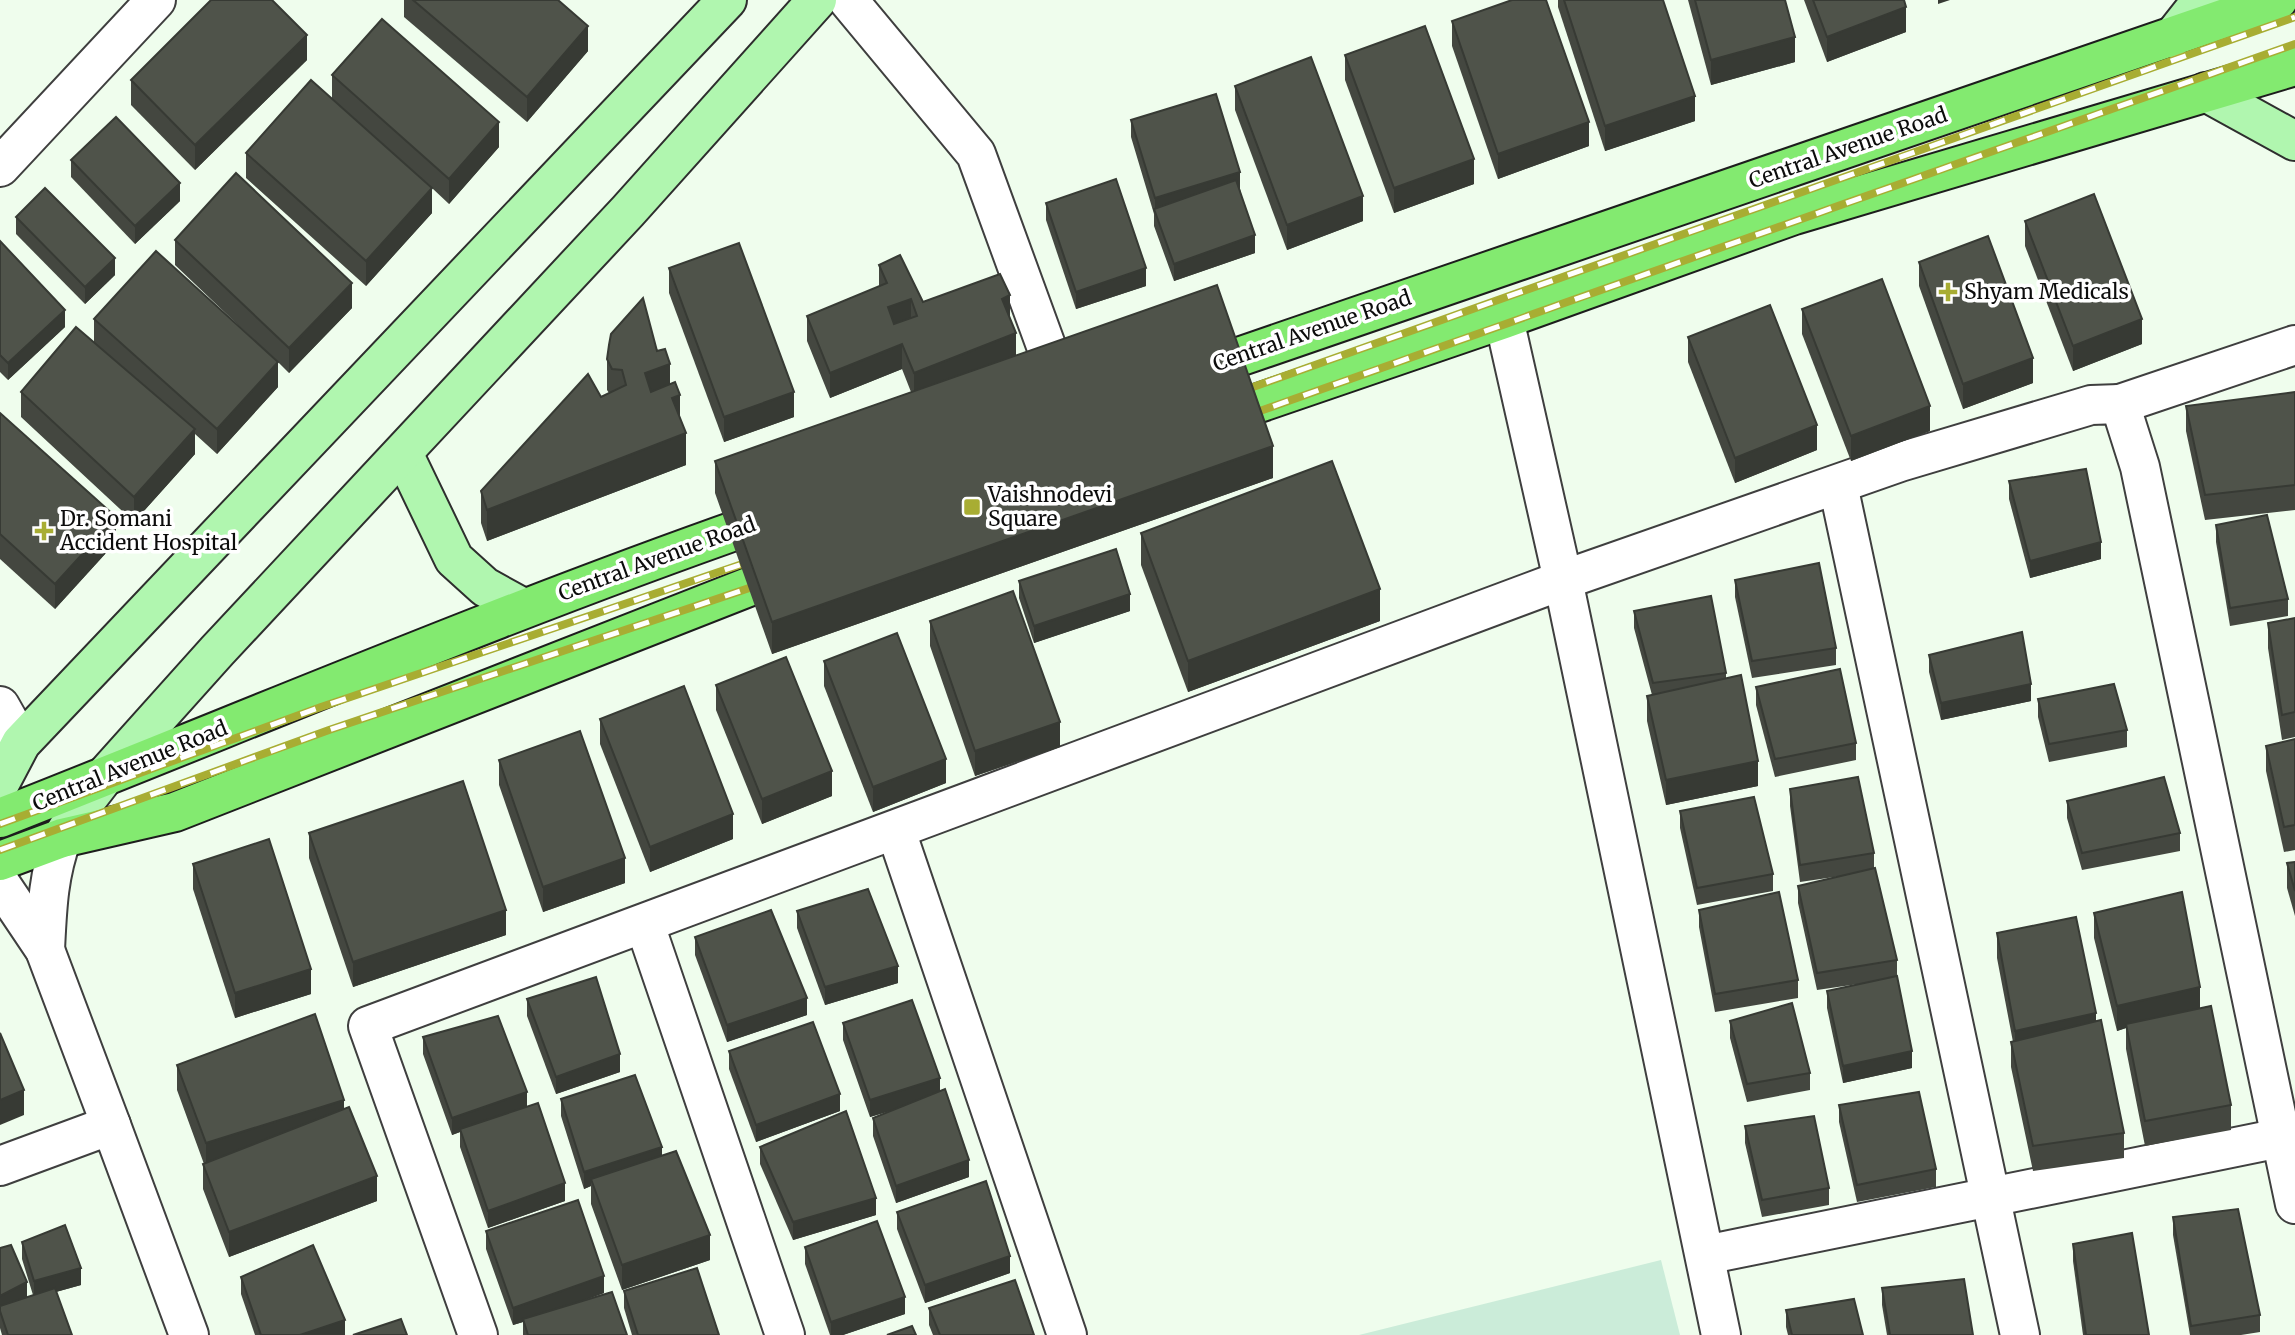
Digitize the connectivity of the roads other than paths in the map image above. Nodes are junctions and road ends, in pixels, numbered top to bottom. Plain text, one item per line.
1 (156, 0) edge
2 (727, 0) edge
3 (817, 0) edge
4 (848, 0) edge
5 (2202, 0) edge
6 (2278, 0) edge
7 (2172, 38) junction
8 (2295, 66) edge
9 (2206, 92) junction
10 (2295, 141) edge
11 (0, 167) edge
12 (1504, 319) junction
13 (2295, 345) edge
14 (1163, 383) edge
15 (2120, 404) junction
16 (1071, 415) edge
17 (1182, 429) edge
18 (403, 453) junction
19 (1838, 485) junction
20 (811, 505) edge
21 (829, 555) edge
22 (1563, 580) junction
23 (523, 608) junction
24 (0, 706) edge
25 (21, 743) junction
26 (104, 777) junction
27 (0, 783) edge
28 (0, 818) edge
29 (896, 831) junction
30 (62, 838) junction
31 (0, 861) edge
32 (0, 883) edge
33 (645, 925) junction
34 (46, 950) junction
35 (111, 1125) junction
36 (2288, 1136) edge
37 (0, 1166) edge
38 (1991, 1197) junction
39 (2295, 1204) edge
40 (1705, 1255) junction
41 (189, 1335) edge
42 (478, 1335) edge
43 (785, 1335) edge
44 (1067, 1335) edge
45 (1721, 1335) edge
46 (2020, 1335) edge

1 - 11 street
2 - 25 main road
3 - 18 main road
4 - 16 street
5 - 7 main road
6 - 7 main road, Central Avenue Road
7 - 14 main road, Central Avenue Road
8 - 9 main road
9 - 10 main road
9 - 12 main road
12 - 17 main road
12 - 22 street
13 - 15 street
15 - 19 street
15 - 36 street
18 - 23 main road
18 - 26 main road
19 - 22 street
19 - 38 street
20 - 23 main road, Central Avenue Road
21 - 30 main road
22 - 29 street
22 - 40 street
23 - 26 main road, Central Avenue Road
24 - 25 street
25 - 27 main road
26 - 28 main road, Central Avenue Road
26 - 30 main road
29 - 33 street
29 - 44 street
30 - 31 main road
30 - 34 street
32 - 34 street
33 - 42 street
33 - 43 street
34 - 35 street
35 - 37 street
35 - 41 street
36 - 38 street
36 - 39 street
38 - 40 street
38 - 46 street
40 - 45 street

